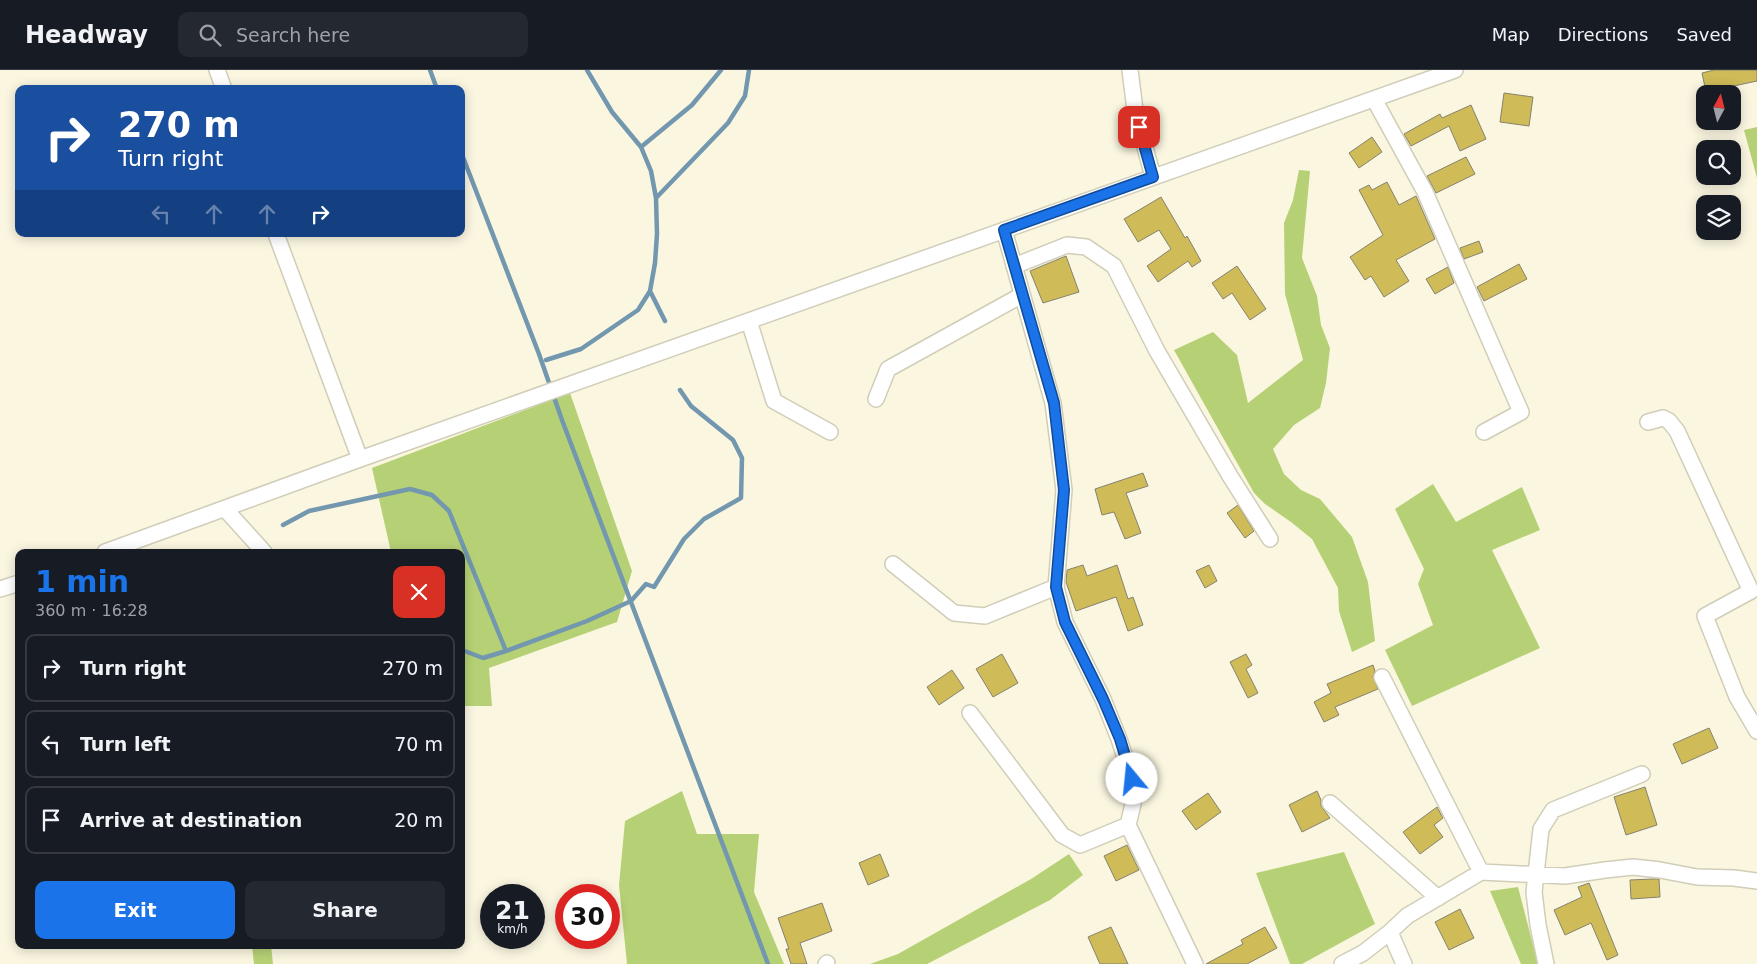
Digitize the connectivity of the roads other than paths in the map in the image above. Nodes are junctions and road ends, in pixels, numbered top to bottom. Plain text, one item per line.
1 (217, 70) edge
2 (1130, 70) edge
3 (1455, 70) edge
4 (223, 85) edge
5 (1374, 99) junction
6 (1153, 177) junction
7 (1004, 230) junction
8 (277, 237) edge
9 (1014, 266) junction
10 (1022, 295) junction
11 (749, 321) junction
12 (876, 399) dead end
13 (1648, 422) dead end
14 (830, 432) dead end
15 (1484, 432) dead end
16 (360, 459) junction
17 (225, 509) junction
18 (1270, 539) dead end
19 (113, 549) edge
20 (261, 549) edge
21 (893, 564) dead end
22 (15, 584) edge
23 (1056, 587) junction
24 (0, 589) edge
25 (1382, 677) dead end
26 (970, 713) dead end
27 (1757, 731) edge
28 (1642, 774) dead end
29 (1330, 803) dead end
30 (1128, 824) junction
31 (1481, 872) junction
32 (1535, 876) junction
33 (1757, 881) edge
34 (1438, 898) junction
35 (1390, 932) junction
36 (1195, 964) edge
37 (1342, 964) edge
38 (1404, 964) edge
39 (1546, 964) edge

1 - 4 street
2 - 6 street
3 - 5 street
5 - 6 street
5 - 15 street
6 - 7 street
7 - 9 street
7 - 11 street
8 - 16 street
9 - 10 street
9 - 18 street
10 - 12 street
10 - 23 street
11 - 14 street
11 - 16 street
13 - 27 street
16 - 17 street
17 - 19 street
17 - 20 street
21 - 23 street
22 - 24 street
23 - 30 street
25 - 31 street
26 - 30 street
28 - 32 street
29 - 34 street
30 - 36 street
31 - 32 street
31 - 34 street
32 - 33 street
32 - 39 street
34 - 35 street
35 - 37 street
35 - 38 street

